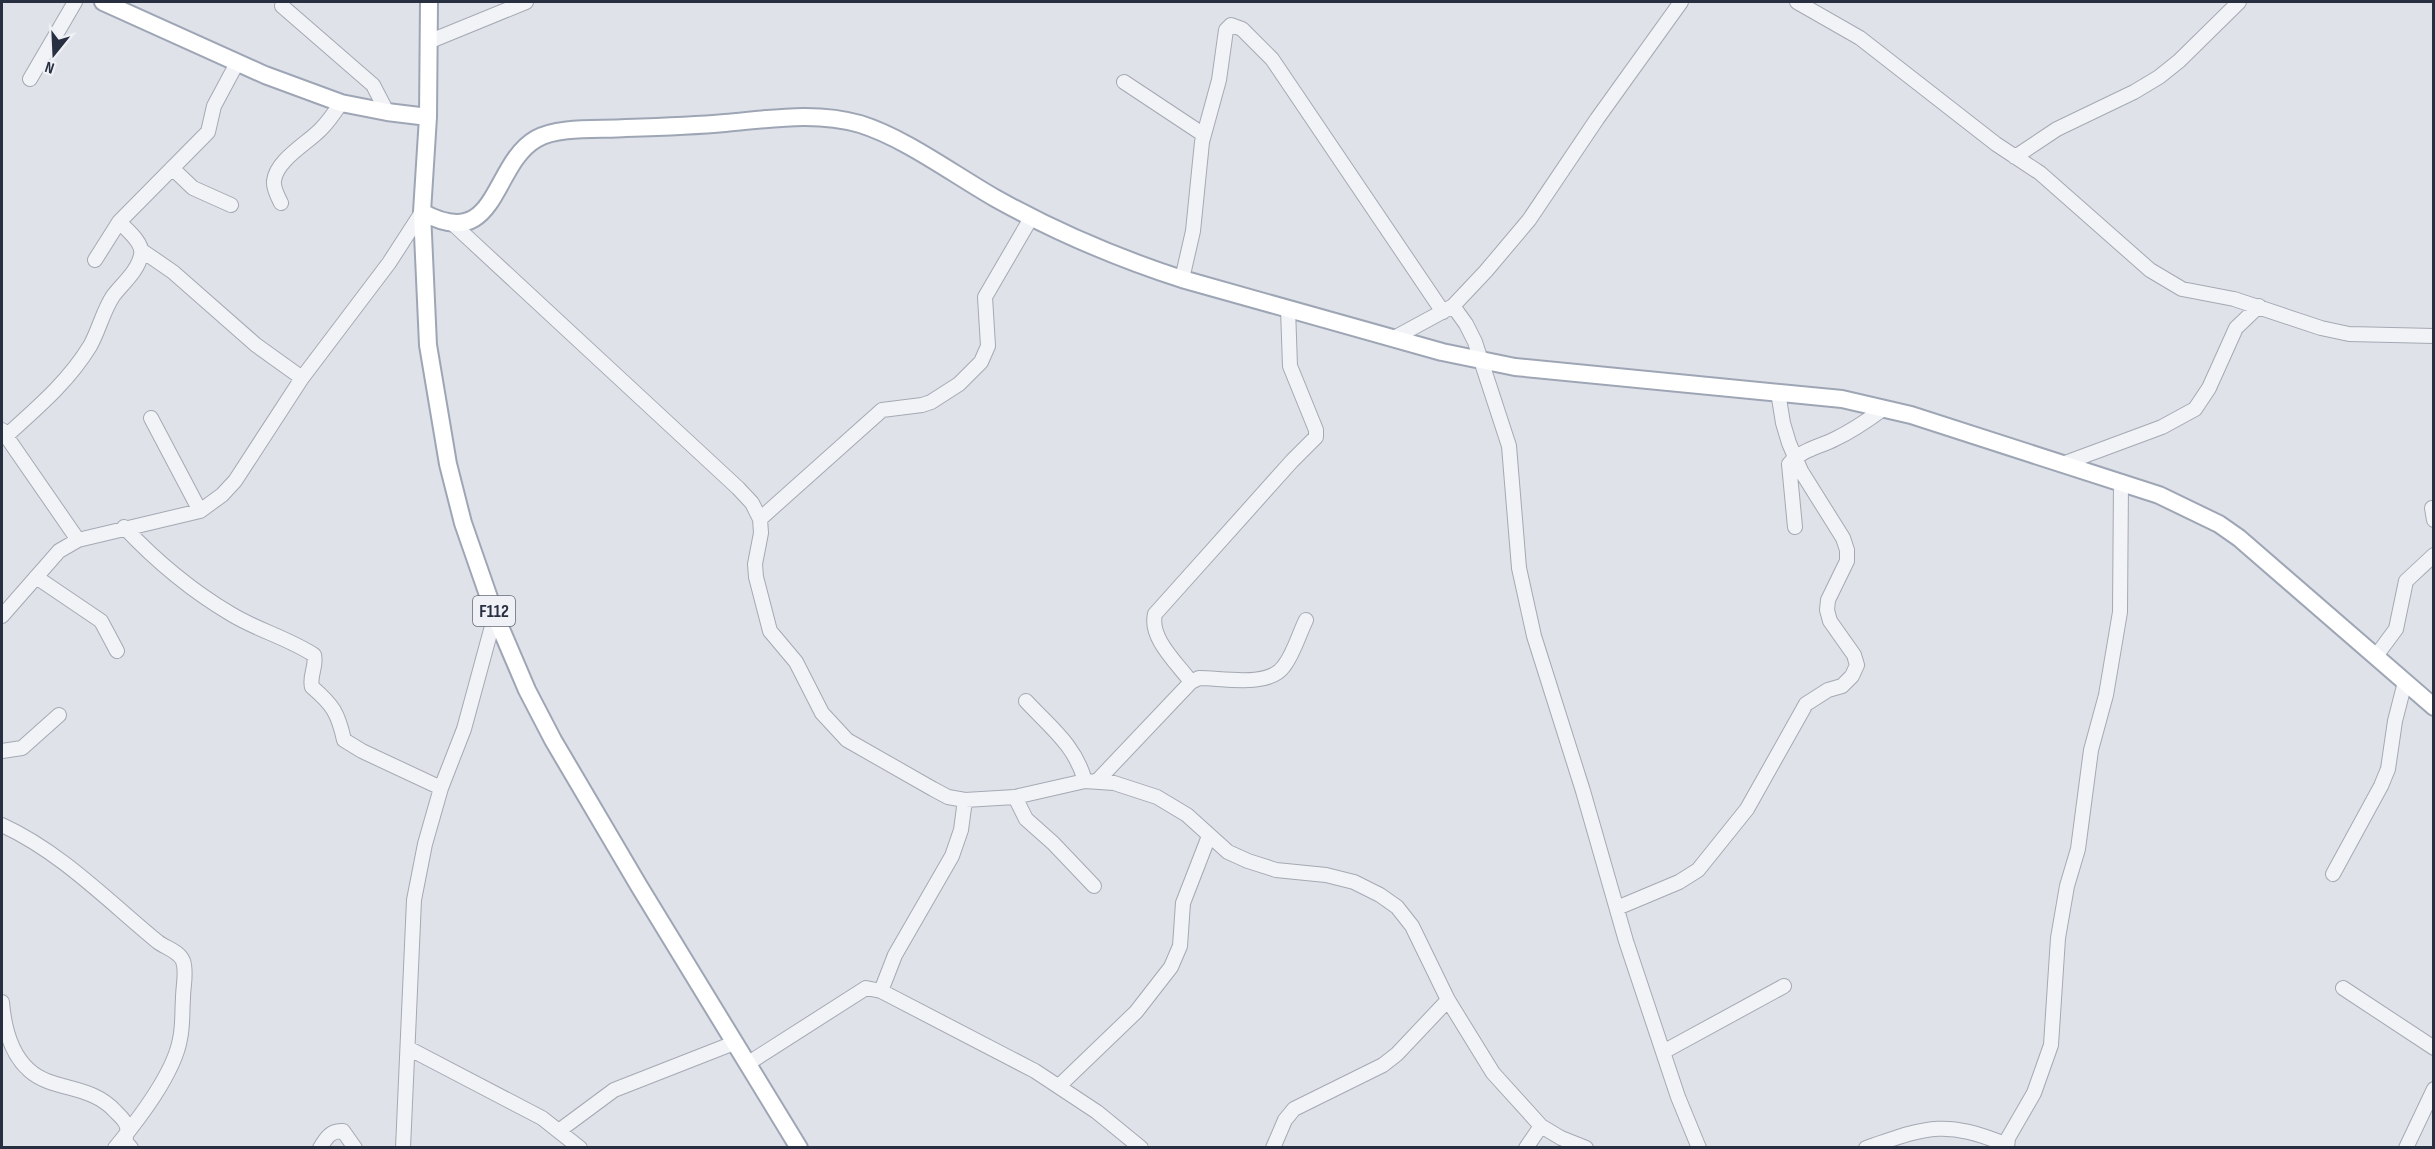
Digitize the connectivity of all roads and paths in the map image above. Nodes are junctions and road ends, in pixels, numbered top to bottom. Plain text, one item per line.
1 (75, 2) edge
2 (107, 2) edge
3 (429, 2) edge
4 (526, 2) edge
5 (1679, 2) edge
6 (1797, 2) edge
7 (2239, 2) edge
8 (282, 6) dead end
9 (428, 42) junction
10 (237, 63) junction
11 (30, 79) dead end
12 (1124, 82) dead end
13 (341, 103) junction
14 (387, 112) junction
15 (428, 117) junction
16 (1204, 135) junction
17 (2015, 157) junction
18 (172, 168) junction
19 (281, 203) dead end
20 (231, 205) dead end
21 (422, 212) junction
22 (1031, 218) junction
23 (119, 222) junction
24 (452, 223) junction
25 (141, 250) junction
26 (95, 260) dead end
27 (1182, 279) junction
28 (2259, 306) junction
29 (1288, 309) junction
30 (1448, 309) junction
31 (1394, 338) junction
32 (2432, 338) edge
33 (1481, 360) junction
34 (302, 378) junction
35 (1779, 392) junction
36 (1883, 408) junction
37 (151, 418) dead end
38 (4, 433) edge
39 (1796, 456) junction
40 (2065, 463) junction
41 (2121, 482) junction
42 (200, 511) junction
43 (760, 519) junction
44 (124, 527) junction
45 (1795, 527) dead end
46 (78, 540) junction
47 (2433, 555) edge
48 (36, 577) junction
49 (495, 615) junction
50 (2, 616) edge
51 (1306, 620) dead end
52 (117, 651) dead end
53 (2376, 656) junction
54 (1191, 682) junction
55 (2405, 682) junction
56 (1026, 702) dead end
57 (2433, 707) edge
58 (59, 715) dead end
59 (2, 751) edge
60 (1091, 781) junction
61 (441, 788) junction
62 (1015, 797) junction
63 (965, 800) junction
64 (2, 825) edge
65 (1209, 836) junction
66 (2333, 874) dead end
67 (1094, 886) dead end
68 (1617, 908) junction
69 (1784, 986) dead end
70 (2343, 988) dead end
71 (881, 991) junction
72 (1448, 1000) junction
73 (2, 1002) edge
74 (734, 1043) junction
75 (408, 1048) junction
76 (2433, 1048) edge
77 (1663, 1052) junction
78 (747, 1064) junction
79 (1059, 1086) junction
80 (2433, 1089) edge
81 (1541, 1126) junction
82 (560, 1130) junction
83 (128, 1141) edge
84 (1127, 1143) edge
85 (2007, 1146) edge
86 (115, 1148) edge
87 (320, 1148) edge
88 (355, 1148) edge
89 (402, 1148) edge
90 (580, 1148) edge
91 (799, 1148) edge
92 (1141, 1148) edge
93 (1273, 1148) edge
94 (1526, 1148) edge
95 (1586, 1148) edge
96 (1699, 1148) edge
97 (1866, 1148) edge
98 (2406, 1148) edge

1 - 11 street
2 - 10 main road
3 - 9 main road, F112
4 - 9 street
5 - 30 street
6 - 17 street
7 - 17 street
8 - 14 street
9 - 15 main road, F112
10 - 13 main road
10 - 18 street
12 - 16 street
13 - 14 main road
13 - 19 street
14 - 15 main road
15 - 21 main road, F112
16 - 27 street
16 - 30 street
17 - 28 street
18 - 20 street
18 - 23 street
21 - 24 main road
21 - 34 street
21 - 49 main road, F112
22 - 24 main road
22 - 27 main road
22 - 43 street
23 - 25 street
23 - 26 street
24 - 43 street
25 - 34 street
25 - 38 street
27 - 29 main road
28 - 32 street
28 - 40 street
29 - 31 main road
29 - 54 street
30 - 31 street
30 - 33 street
31 - 33 main road
33 - 35 main road
33 - 68 street
34 - 42 street
35 - 36 main road
35 - 39 street
36 - 39 street
36 - 40 main road
37 - 42 street
38 - 46 street
39 - 45 street
39 - 68 street
40 - 41 main road
41 - 53 main road
41 - 85 street
42 - 44 street
43 - 63 street
44 - 46 street
44 - 61 street
46 - 48 street
47 - 53 street
48 - 50 street
48 - 52 street
49 - 61 street
49 - 74 main road, F112
51 - 54 street
53 - 55 main road
54 - 60 street
55 - 57 main road
55 - 66 street
56 - 60 street
58 - 59 street
60 - 62 street
60 - 65 street
61 - 75 street
62 - 63 street
62 - 67 street
63 - 71 street
64 - 83 street
65 - 72 street
65 - 79 street
68 - 77 street
69 - 77 street
70 - 76 street
71 - 78 street
71 - 79 street
72 - 81 street
72 - 93 street
73 - 83 street
74 - 78 main road, F112
74 - 82 street
75 - 82 street
75 - 89 street
77 - 96 street
78 - 91 main road, F112
79 - 84 street
80 - 98 street
81 - 94 street
81 - 95 street
82 - 90 street
83 - 86 street
84 - 92 street
85 - 97 street
87 - 88 street

